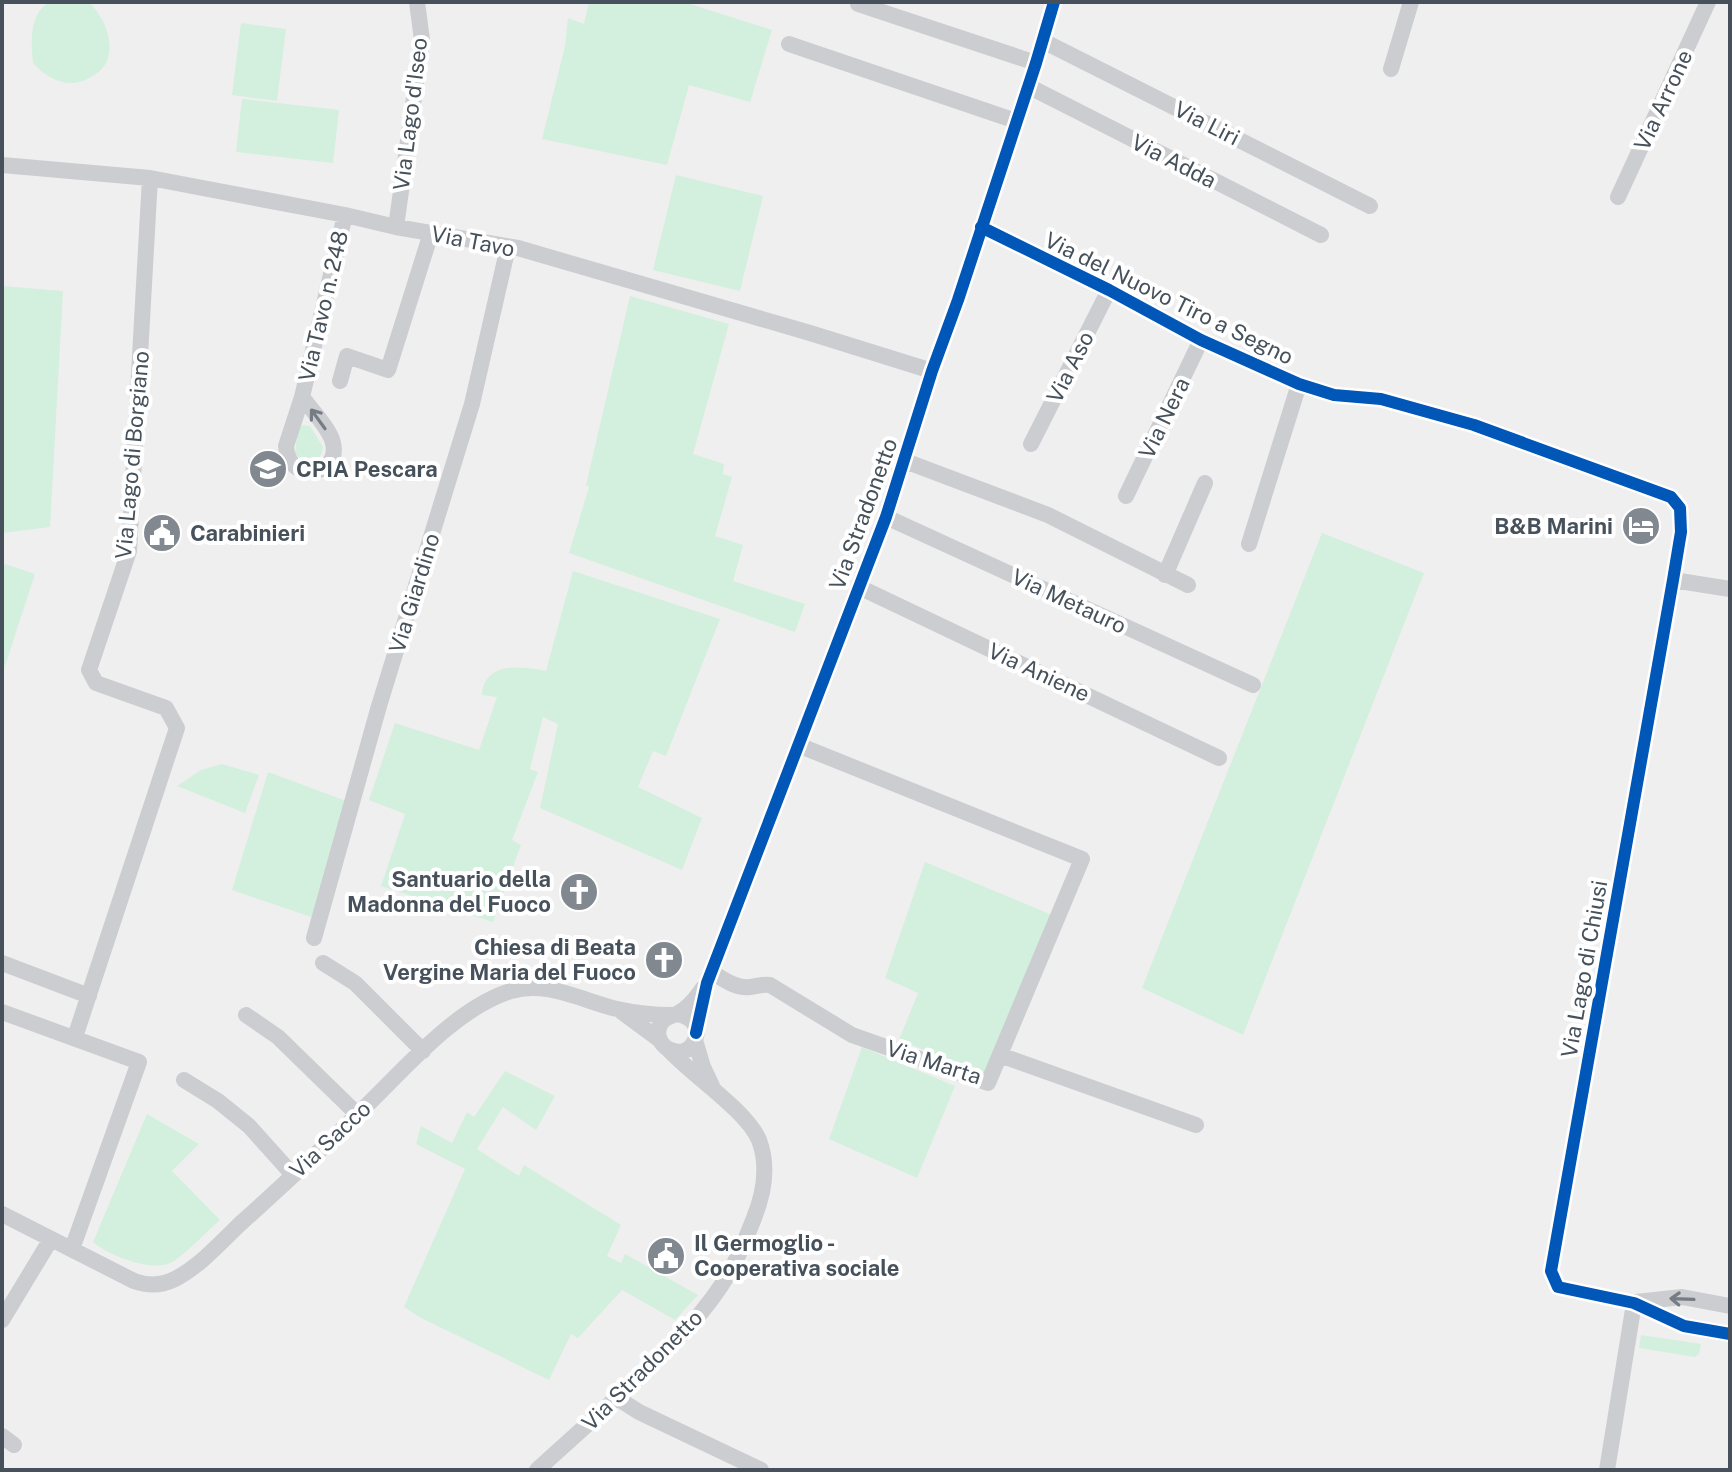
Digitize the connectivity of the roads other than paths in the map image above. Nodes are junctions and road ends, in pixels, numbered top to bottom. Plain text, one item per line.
1 (417, 2) edge
2 (1054, 2) edge
3 (1411, 2) edge
4 (1708, 2) edge
5 (858, 4) dead end
6 (1043, 41) junction
7 (789, 44) dead end
8 (1036, 63) junction
9 (1391, 69) dead end
10 (1028, 86) junction
11 (1016, 121) junction
12 (2, 165) edge
13 (150, 178) junction
14 (1618, 197) dead end
15 (1370, 206) dead end
16 (345, 215) junction
17 (396, 227) junction
18 (981, 227) junction
19 (431, 233) junction
20 (1321, 235) dead end
21 (508, 247) junction
22 (1109, 290) junction
23 (1201, 340) junction
24 (932, 371) junction
25 (340, 381) dead end
26 (1299, 384) junction
27 (302, 397) dead end
28 (1031, 444) dead end
29 (905, 461) junction
30 (1205, 483) dead end
31 (1126, 496) dead end
32 (886, 517) junction
33 (1249, 544) dead end
34 (1165, 575) junction
35 (1673, 580) junction
36 (1188, 585) dead end
37 (859, 587) junction
38 (1730, 589) edge
39 (1253, 685) dead end
40 (798, 745) junction
41 (1219, 758) dead end
42 (314, 938) dead end
43 (2, 963) edge
44 (323, 963) dead end
45 (709, 978) junction
46 (89, 996) junction
47 (617, 1009) junction
48 (2, 1012) edge
49 (674, 1014) junction
50 (246, 1015) dead end
51 (75, 1037) junction
52 (696, 1037) junction
53 (664, 1045) junction
54 (423, 1051) junction
55 (1000, 1055) junction
56 (184, 1080) dead end
57 (715, 1091) junction
58 (357, 1114) junction
59 (1196, 1125) dead end
60 (293, 1175) junction
61 (2, 1214) edge
62 (51, 1239) junction
63 (72, 1249) junction
64 (1634, 1303) junction
65 (1730, 1306) edge
66 (2, 1320) edge
67 (1730, 1334) edge
68 (617, 1398) junction
69 (542, 1468) edge
70 (761, 1470) edge
71 (1607, 1470) edge

1 - 17 street, Via Lago d'Iseo
2 - 6 street, Via Stradonetto
3 - 9 street
4 - 14 street, Via Arrone
5 - 8 street
6 - 8 street, Via Stradonetto
6 - 15 street, Via Liri
7 - 11 street
8 - 10 street, Via Stradonetto
10 - 11 street, Via Stradonetto
10 - 20 street, Via Adda
11 - 18 street, Via Stradonetto
12 - 13 street, Via Tavo
13 - 16 street, Via Tavo
13 - 46 street, Via Lago di Borgiano
16 - 17 street, Via Tavo
16 - 27 street, Via Tavo n. 248
17 - 19 street, Via Tavo
18 - 22 street, Via del Nuovo Tiro a Segno
18 - 24 street, Via Stradonetto
19 - 21 street, Via Tavo
19 - 25 street
21 - 24 street, Via Tavo
21 - 42 street, Via Giardino
22 - 23 street, Via del Nuovo Tiro a Segno
22 - 28 street, Via Aso
23 - 26 street, Via del Nuovo Tiro a Segno
23 - 31 street, Via Nera
24 - 29 street, Via Stradonetto
26 - 33 street
26 - 35 street, Via del Nuovo Tiro a Segno
29 - 32 street, Via Stradonetto
29 - 34 street
30 - 34 street
32 - 37 street, Via Stradonetto
32 - 39 street, Via Metauro
34 - 36 street
35 - 38 street
35 - 64 street, Via Lago di Chiusi
37 - 40 street, Via Stradonetto
37 - 41 street, Via Aniene
40 - 45 street, Via Stradonetto
40 - 55 street
43 - 46 street
44 - 54 street
45 - 49 street, Via Stradonetto
45 - 52 street, Via Stradonetto
45 - 55 street, Via Marta
46 - 51 street, Via Lago di Borgiano
47 - 49 street, Via Sacco
47 - 53 street, Via Sacco
47 - 54 street, Via Sacco
48 - 51 street
49 - 52 street
49 - 53 street
50 - 58 street
51 - 63 street
52 - 53 street
52 - 57 street, Via Stradonetto
53 - 57 street, Via Stradonetto
54 - 58 street, Via Sacco
55 - 59 street, Via Marta
56 - 60 street
57 - 68 street, Via Stradonetto
58 - 60 street, Via Sacco
60 - 63 street, Via Sacco
61 - 62 street, Via Sacco
62 - 63 street, Via Sacco
62 - 66 street
65 -> 64 street
64 - 67 street
64 - 71 street
68 - 69 street, Via Stradonetto
68 - 70 street

